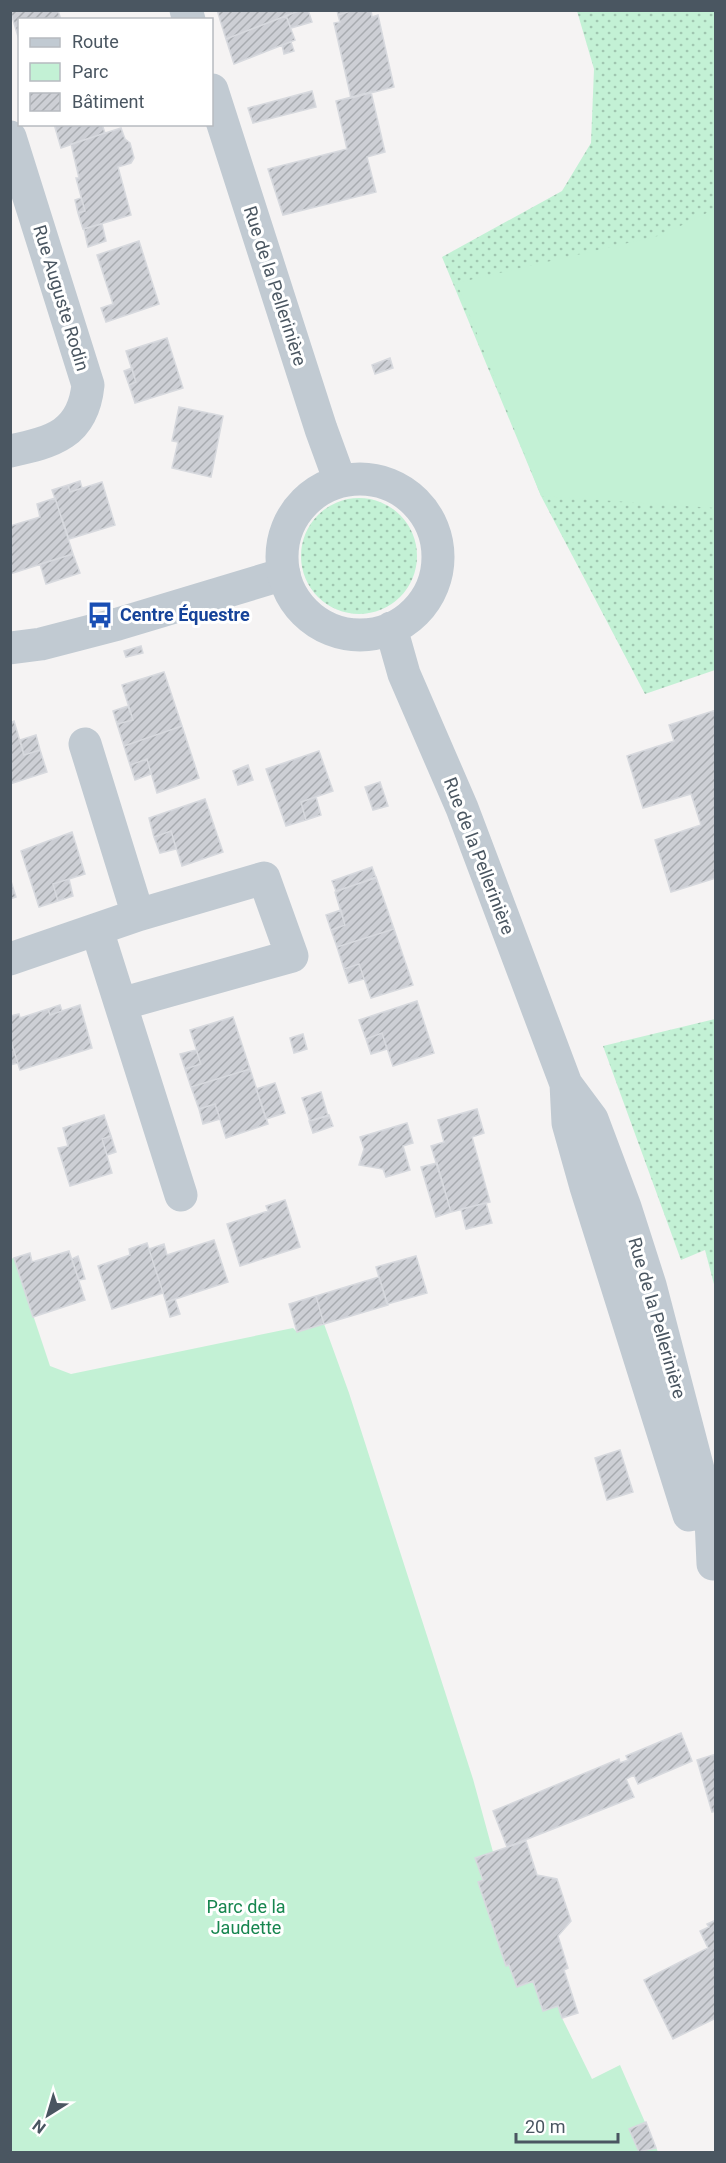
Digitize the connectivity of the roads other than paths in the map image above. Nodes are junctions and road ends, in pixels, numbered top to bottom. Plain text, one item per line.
1 (213, 93) edge
2 (10, 137) edge
3 (10, 451) edge
4 (340, 481) junction
5 (284, 574) junction
6 (391, 628) junction
7 (10, 648) edge
8 (84, 744) dead end
9 (138, 915) junction
10 (97, 930) junction
11 (10, 959) edge
12 (121, 1004) junction
13 (181, 1195) dead end
14 (714, 1569) edge

1 - 4 street, Rue de la Pellerinière
2 - 3 street, Rue Auguste Rodin
4 - 5 street
4 - 6 street
5 - 6 street
5 - 7 street
6 - 14 street, Rue de la Pellerinière
8 - 9 street
9 - 10 street
9 - 12 street
10 - 11 street
10 - 12 street
12 - 13 street

